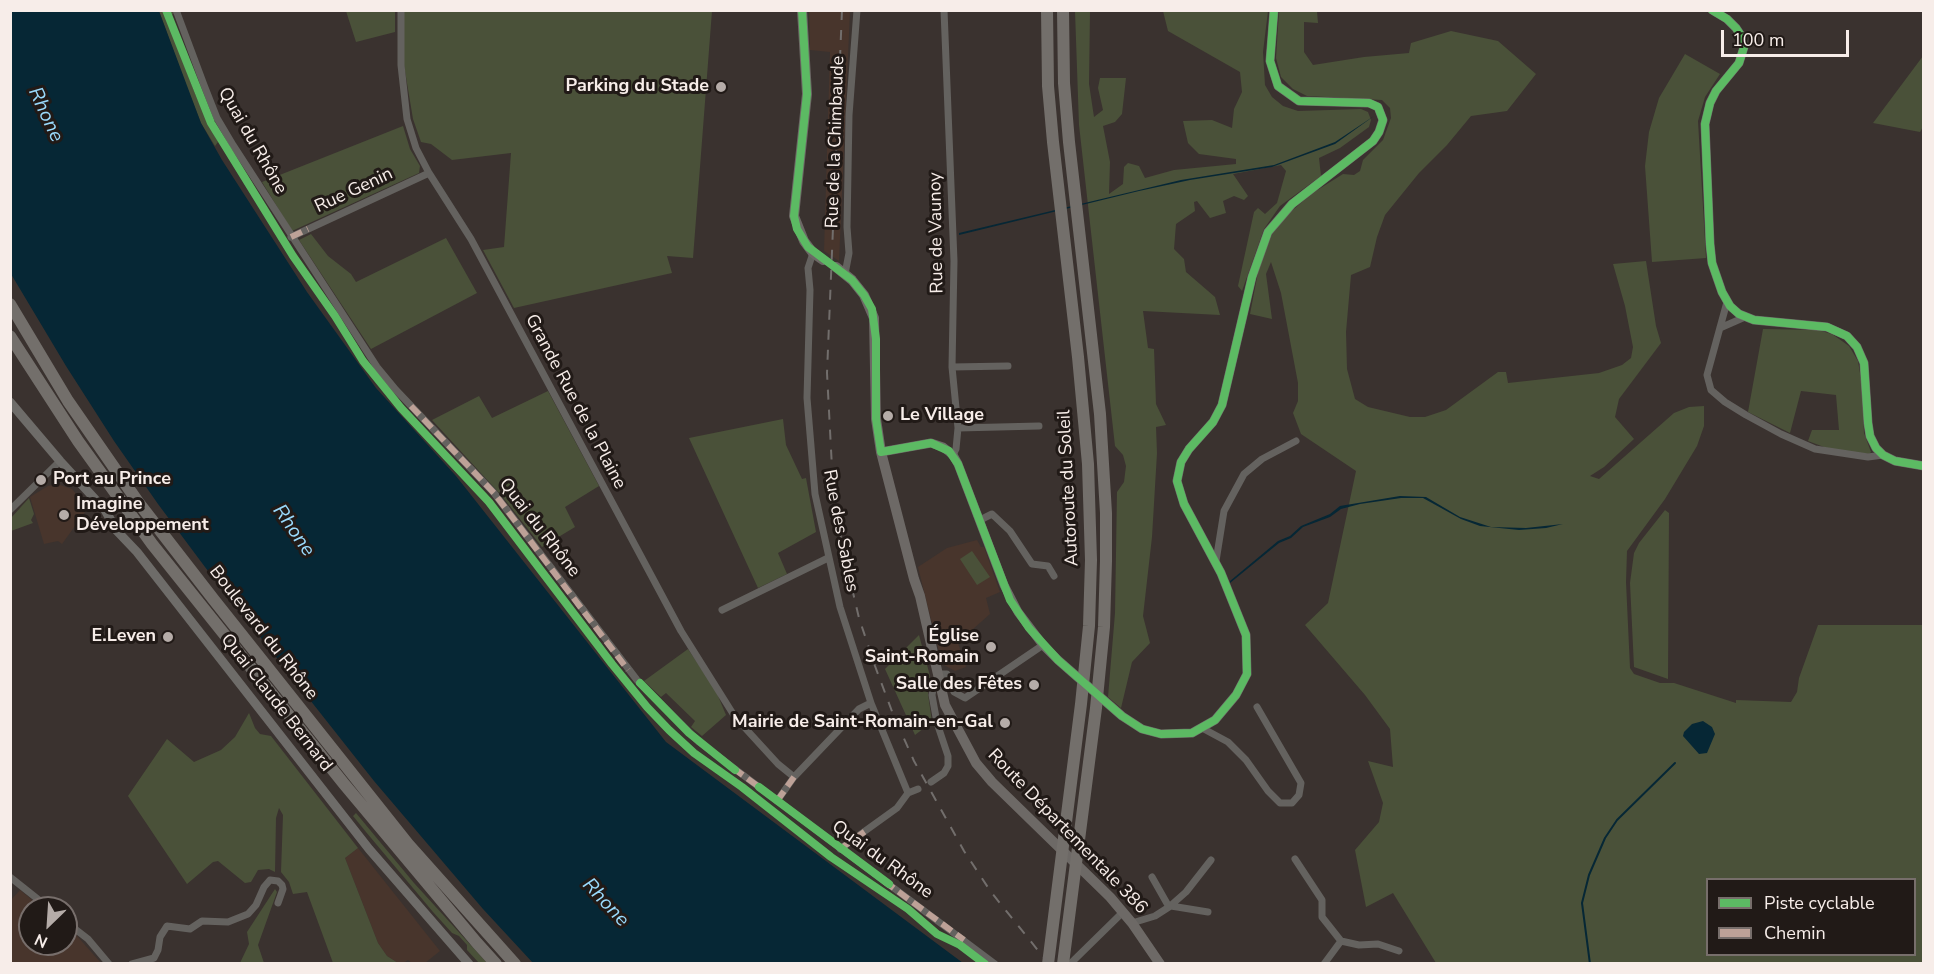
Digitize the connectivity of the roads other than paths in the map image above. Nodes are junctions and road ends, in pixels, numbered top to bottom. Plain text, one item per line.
1 (176, 10) edge
2 (401, 10) edge
3 (802, 10) edge
4 (857, 10) edge
5 (944, 10) edge
6 (1047, 10) edge
7 (1063, 10) edge
8 (1274, 10) edge
9 (1712, 10) edge
10 (429, 173) junction
11 (291, 237) junction
12 (813, 253) junction
13 (824, 260) dead end
14 (841, 271) joint
15 (1727, 302) junction
16 (10, 304) edge
17 (1745, 317) junction
18 (1720, 328) junction
19 (10, 336) edge
20 (1008, 366) dead end
21 (951, 367) junction
22 (10, 402) edge
23 (1039, 426) dead end
24 (958, 428) junction
25 (1296, 441) dead end
26 (881, 452) junction
27 (953, 455) junction
28 (1883, 455) junction
29 (60, 461) junction
30 (1923, 466) edge
31 (10, 510) edge
32 (980, 520) junction
33 (828, 558) junction
34 (1215, 561) junction
35 (1054, 576) dead end
36 (722, 610) dead end
37 (1043, 645) junction
38 (937, 674) junction
39 (940, 686) junction
40 (871, 703) junction
41 (1257, 707) dead end
42 (1202, 728) junction
43 (794, 777) junction
44 (931, 782) dead end
45 (918, 789) dead end
46 (908, 793) junction
47 (777, 801) junction
48 (840, 849) junction
49 (1295, 858) dead end
50 (1210, 860) dead end
51 (10, 877) edge
52 (1152, 877) dead end
53 (34, 896) edge
54 (278, 903) dead end
55 (1170, 906) junction
56 (1123, 912) junction
57 (1208, 912) dead end
58 (1132, 923) junction
59 (78, 931) edge
60 (1341, 941) junction
61 (1399, 951) dead end
62 (109, 963) edge
63 (132, 963) edge
64 (469, 963) edge
65 (496, 963) edge
66 (515, 963) edge
67 (995, 963) edge
68 (1048, 963) edge
69 (1063, 963) edge
70 (1070, 963) edge
71 (1160, 963) edge
72 (1324, 963) edge

1 - 11 street, Quai du Rhône
2 - 10 street, Grande Rue de la Plaine
3 - 12 main road
4 - 14 street, Rue de la Chimbaude
5 - 21 street, Rue de Vaunoy
6 - 68 highway, Autoroute du Soleil
7 - 69 highway, Autoroute du Soleil
8 - 34 main road
9 - 15 main road
10 - 11 street, Rue Genin
10 - 43 street, Grande Rue de la Plaine
11 - 47 street, Quai du Rhône
12 - 13 main road
12 - 33 street, Rue des Sables
14 - 26 main road, Route Départementale 386
15 - 17 main road
15 - 18 street
16 - 66 highway, Boulevard du Rhône
17 - 18 street
17 - 28 main road
18 - 28 street
19 - 65 highway, Boulevard du Rhône
20 - 21 street
21 - 24 street, Rue de Vaunoy
22 - 29 main road, Quai Claude Bernard
23 - 24 street
24 - 27 street, Rue de Vaunoy
25 - 34 street
26 - 27 main road
26 - 38 main road, Route Départementale 386
27 - 32 main road
28 - 30 main road
29 - 31 street
29 - 64 main road, Quai Claude Bernard
32 - 35 street
32 - 37 main road
33 - 36 street
33 - 40 street, Rue des Sables
34 - 42 main road
37 - 38 street
37 - 42 main road
38 - 39 main road, Route Départementale 386
39 - 44 street
39 - 56 main road, Route Départementale 386
40 - 43 street
40 - 46 street, Rue des Sables
41 - 42 street
43 - 47 street
45 - 46 street
46 - 48 street
47 - 48 street, Quai du Rhône
48 - 67 street, Quai du Rhône
49 - 60 street
50 - 55 street
51 - 53 street
52 - 55 street
54 - 63 street
55 - 57 street
55 - 58 street
56 - 58 main road, Route Départementale 386
56 - 70 street
58 - 71 main road, Route Départementale 386
59 - 62 street
60 - 61 street
60 - 72 street

